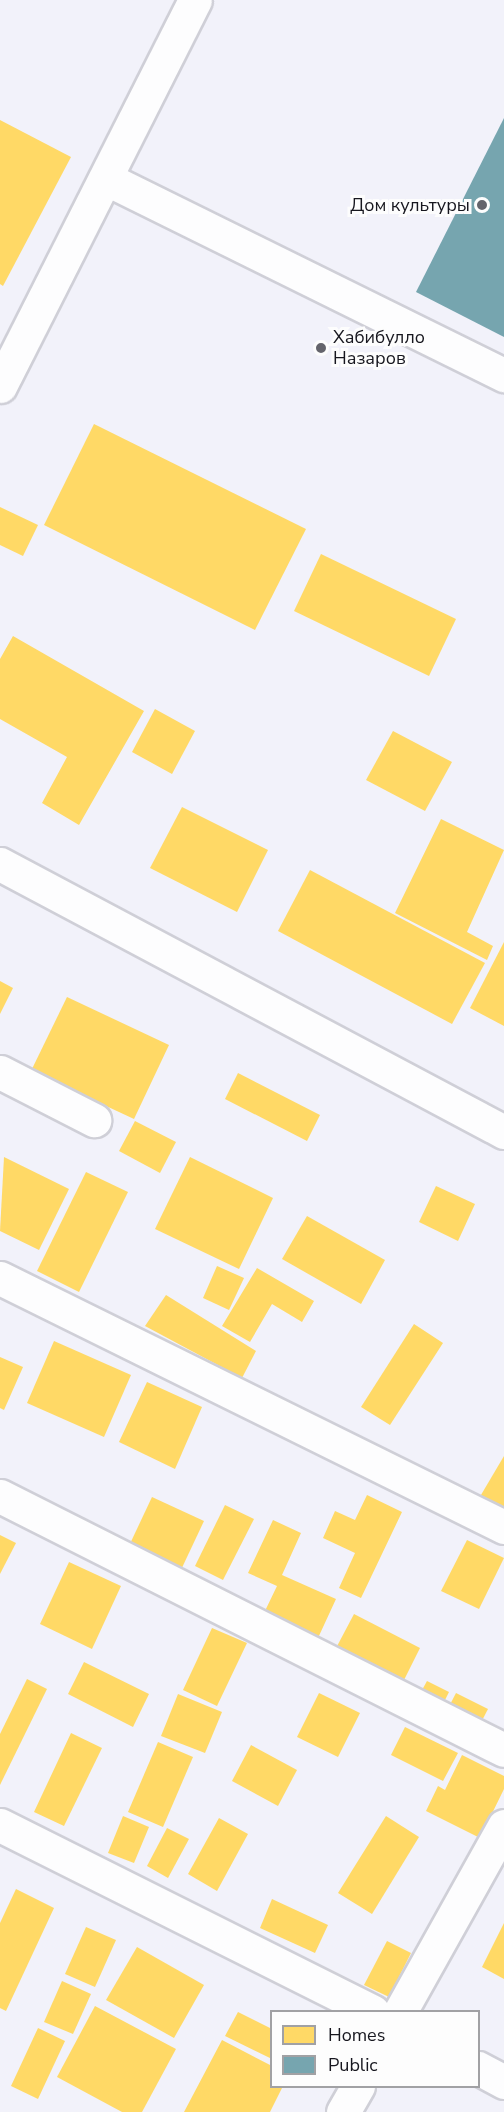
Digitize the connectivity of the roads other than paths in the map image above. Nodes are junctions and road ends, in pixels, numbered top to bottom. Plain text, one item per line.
1 (195, 0) edge
2 (107, 179) junction
3 (504, 375) edge
4 (1, 382) edge
5 (0, 864) edge
6 (0, 1072) edge
7 (94, 1120) dead end
8 (504, 1132) edge
9 (0, 1278) edge
10 (0, 1496) edge
11 (504, 1527) edge
12 (504, 1750) edge
13 (0, 1825) edge
14 (504, 1826) edge
15 (370, 2010) edge
16 (401, 2010) edge
17 (480, 2069) edge
18 (504, 2082) edge
19 (357, 2088) edge
20 (343, 2112) edge

1 - 2 street
2 - 3 street
2 - 4 street
5 - 8 street
6 - 7 street
9 - 11 street
10 - 12 street
13 - 15 street
14 - 16 street
17 - 18 street
19 - 20 street

